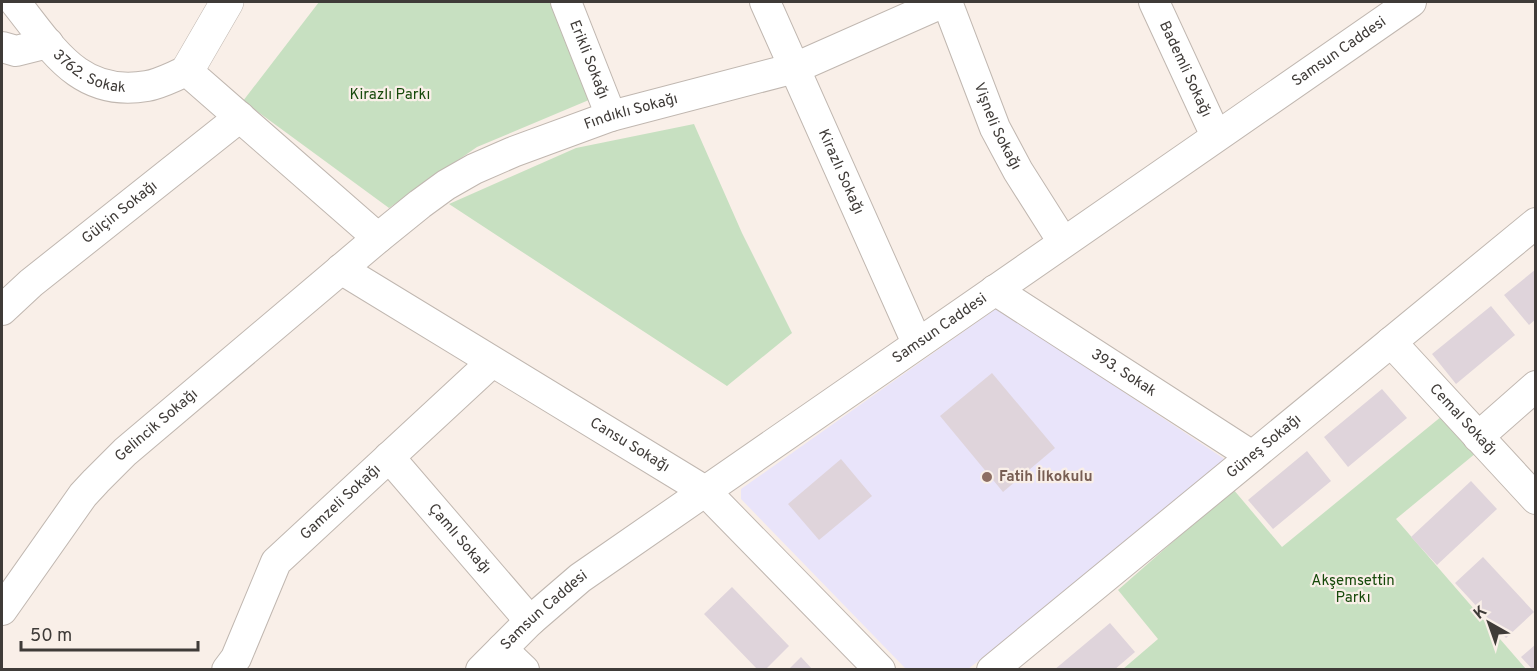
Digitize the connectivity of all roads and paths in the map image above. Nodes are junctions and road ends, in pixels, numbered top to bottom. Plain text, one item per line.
1 (15, 2) edge
2 (227, 2) edge
3 (566, 2) edge
4 (765, 2) edge
5 (945, 2) edge
6 (1154, 2) edge
7 (1411, 2) edge
8 (48, 43) junction
9 (2, 47) edge
10 (795, 68) junction
11 (187, 71) junction
12 (611, 116) junction
13 (240, 117) junction
14 (1216, 136) junction
15 (1536, 223) edge
16 (378, 238) junction
17 (1063, 242) junction
18 (341, 269) junction
19 (995, 290) junction
20 (2, 310) edge
21 (1391, 342) junction
22 (917, 344) junction
23 (492, 362) junction
24 (1536, 386) edge
25 (1478, 437) junction
26 (1252, 456) junction
27 (389, 457) junction
28 (705, 491) junction
29 (1536, 499) edge
30 (2, 610) edge
31 (530, 621) junction
32 (492, 659) edge
33 (227, 669) edge
34 (524, 669) edge
35 (880, 669) edge
36 (992, 669) edge

1 - 8 street, 3762. Sokak
2 - 11 main road
3 - 12 street, Erikli Sokağı
4 - 10 street, Kirazlı Sokağı
5 - 10 street, Fındıklı Sokağı
5 - 17 street, Vişneli Sokağı
6 - 14 street, Bademli Sokağı
7 - 14 street, Samsun Caddesi
8 - 9 street
8 - 11 street, 3762. Sokak
10 - 12 street, Fındıklı Sokağı
10 - 22 street, Kirazlı Sokağı
11 - 13 street
12 - 16 street, Fındıklı Sokağı
13 - 16 street
13 - 20 street, Gülçin Sokağı
14 - 17 street, Samsun Caddesi
15 - 21 street, Güneş Sokağı
16 - 18 street, Fındıklı Sokağı
17 - 19 street, Samsun Caddesi
18 - 23 street, Cansu Sokağı
18 - 30 street, Gelincik Sokağı
19 - 22 street, Samsun Caddesi
19 - 26 street, 393. Sokak
21 - 25 street, Cemal Sokağı
21 - 26 street, Güneş Sokağı
22 - 28 street, Samsun Caddesi
23 - 27 street, Gamzeli Sokağı
23 - 28 street, Cansu Sokağı
24 - 25 street
25 - 29 street, Cemal Sokağı
26 - 36 street, Güneş Sokağı
27 - 31 street, Çamlı Sokağı
27 - 33 street, Gamzeli Sokağı
28 - 31 street, Samsun Caddesi
28 - 35 street, Cansu Sokağı
31 - 32 street, Samsun Caddesi
32 - 34 street

